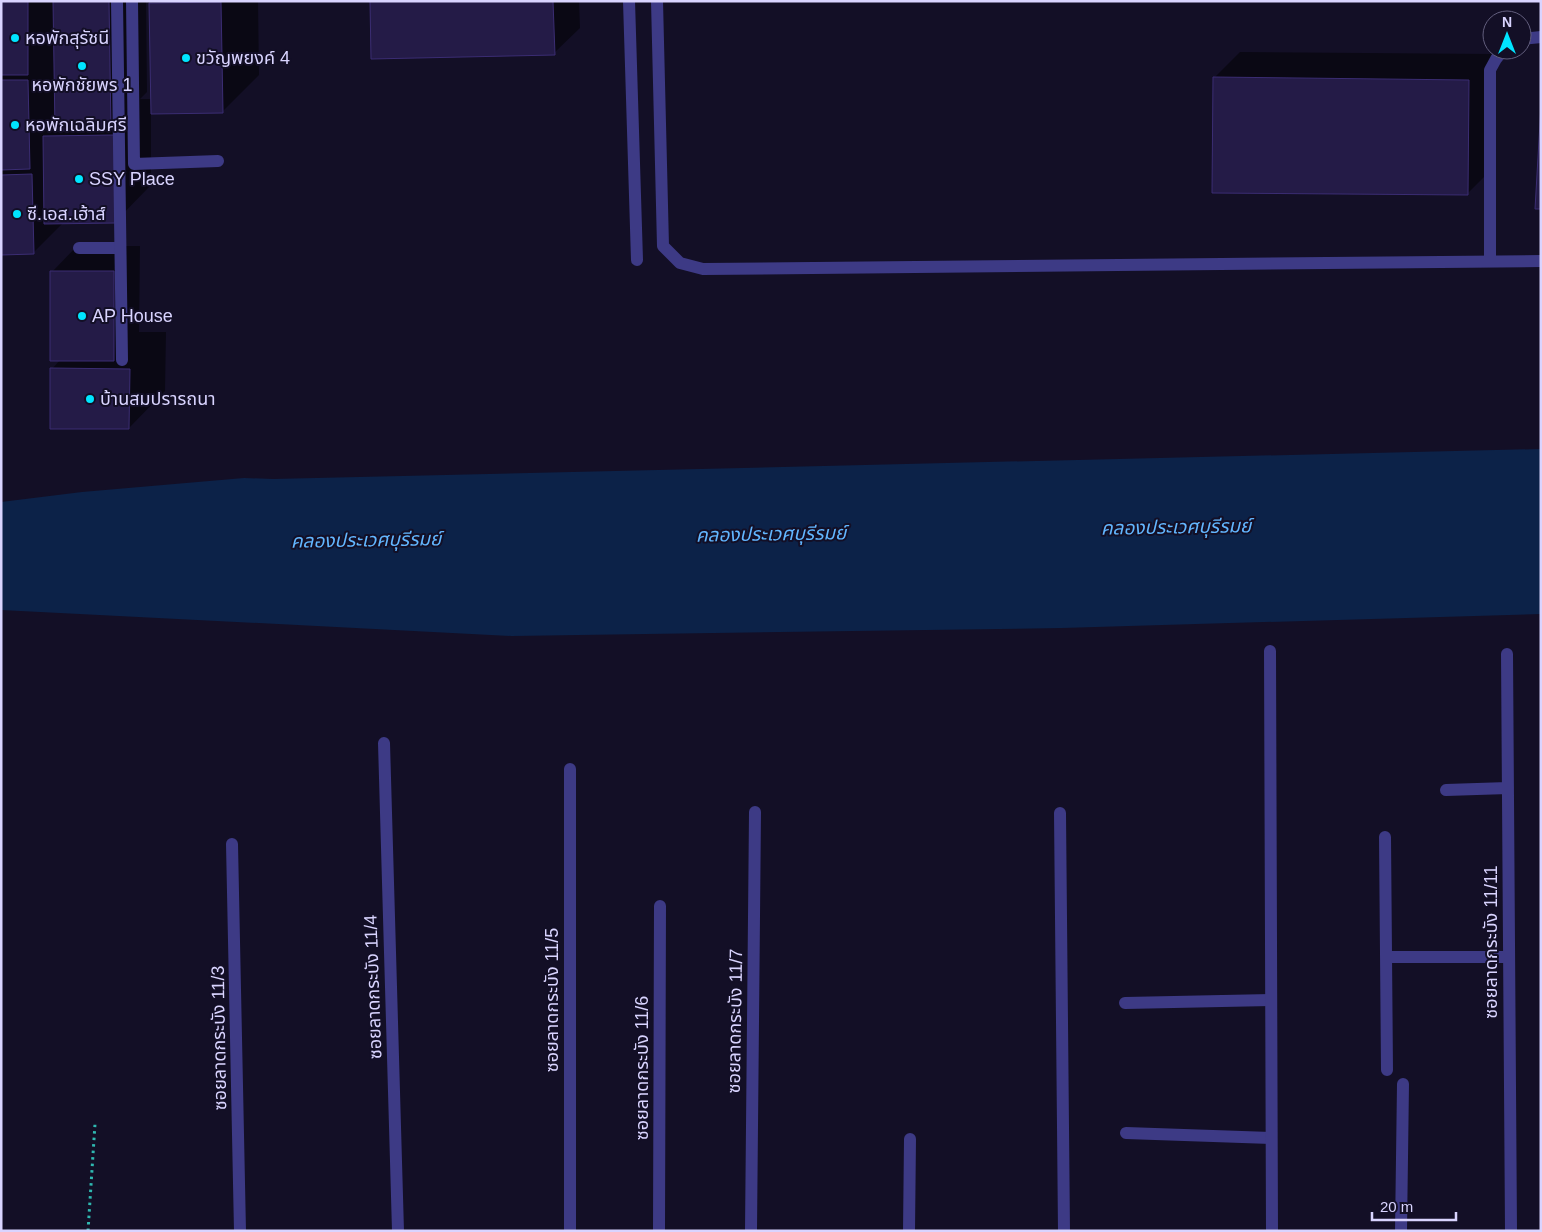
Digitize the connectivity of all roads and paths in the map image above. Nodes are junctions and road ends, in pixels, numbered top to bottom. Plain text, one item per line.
1 (117, 1) edge
2 (132, 1) edge
3 (629, 1) edge
4 (656, 1) edge
5 (1495, 60) edge
6 (218, 161) dead end
7 (79, 248) dead end
8 (120, 248) junction
9 (637, 260) dead end
10 (1490, 260) junction
11 (1541, 260) edge
12 (122, 360) dead end
13 (1270, 651) dead end
14 (1507, 654) dead end
15 (384, 743) dead end
16 (570, 769) dead end
17 (1508, 788) junction
18 (1446, 790) dead end
19 (755, 812) dead end
20 (1060, 813) dead end
21 (1385, 836) dead end
22 (232, 844) dead end
23 (660, 906) dead end
24 (1387, 957) junction
25 (1509, 957) junction
26 (1271, 1000) junction
27 (1125, 1003) dead end
28 (1387, 1070) dead end
29 (1402, 1084) dead end
30 (95, 1124) dead end
31 (1126, 1133) dead end
32 (1271, 1138) junction
33 (910, 1139) dead end
34 (88, 1231) edge
35 (240, 1231) edge
36 (398, 1231) edge
37 (570, 1231) edge
38 (659, 1231) edge
39 (751, 1231) edge
40 (909, 1231) edge
41 (1064, 1231) edge
42 (1272, 1231) edge
43 (1401, 1231) edge
44 (1510, 1231) edge

1 - 8 street
2 - 6 street
3 - 9 street
4 - 10 street
5 - 10 street
7 - 8 street
8 - 12 street
10 - 11 street
13 - 26 street
14 - 17 street, ซอยลาดกระบัง 11/11
15 - 36 street, ซอยลาดกระบัง 11/4
16 - 37 street, ซอยลาดกระบัง 11/5
17 - 18 street
17 - 25 street, ซอยลาดกระบัง 11/11
19 - 39 street, ซอยลาดกระบัง 11/7
20 - 41 street
21 - 24 street
22 - 35 street, ซอยลาดกระบัง 11/3
23 - 38 street, ซอยลาดกระบัง 11/6
24 - 25 street
24 - 28 street
25 - 44 street, ซอยลาดกระบัง 11/11
26 - 27 street
26 - 32 street
29 - 43 street
30 - 34 path
31 - 32 street
32 - 42 street
33 - 40 street

